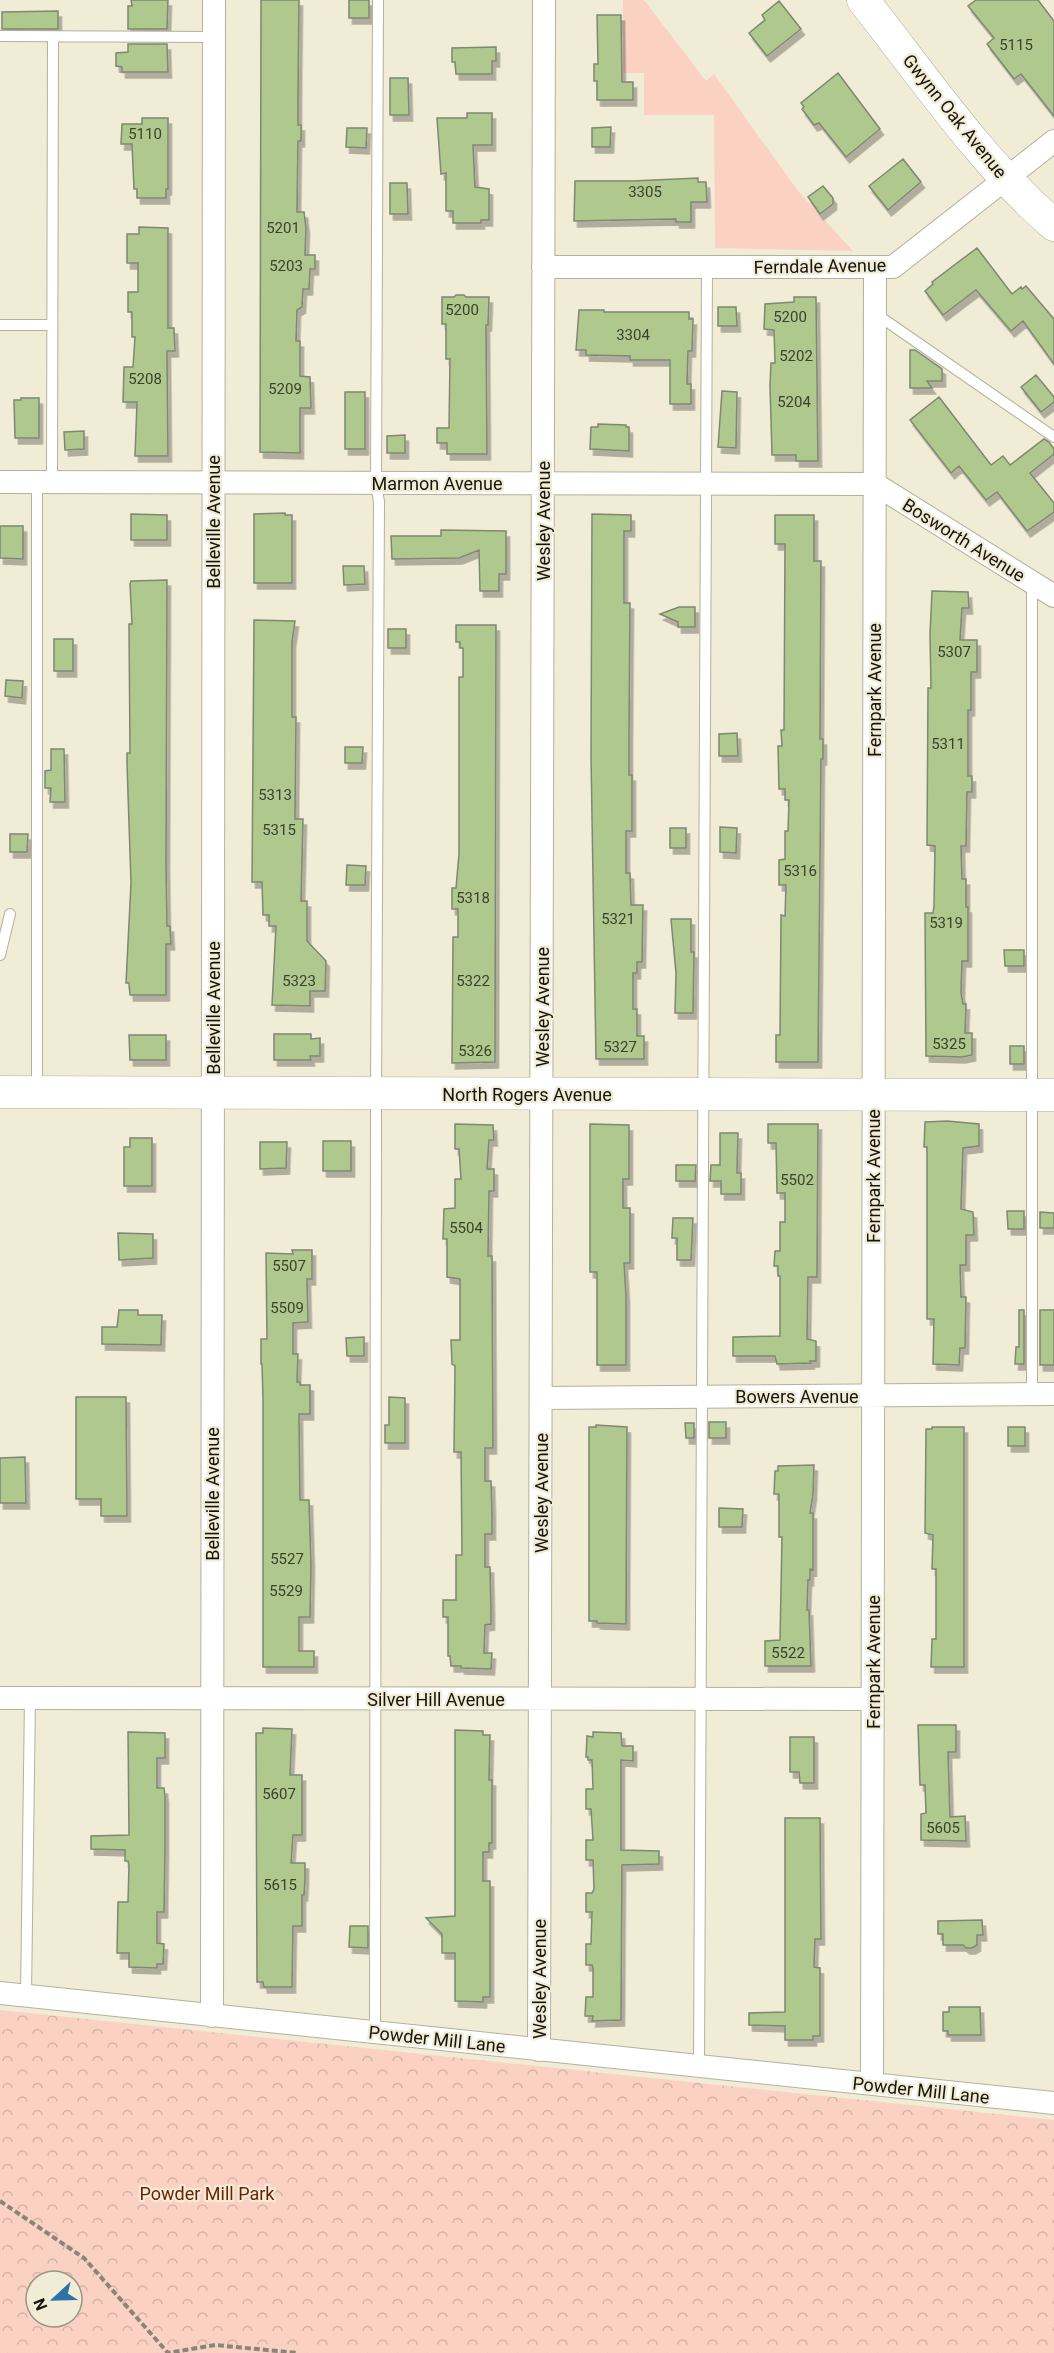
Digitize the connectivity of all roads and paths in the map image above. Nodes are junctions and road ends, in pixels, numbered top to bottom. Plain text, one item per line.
1 (214, 0) edge
2 (378, 0) edge
3 (544, 0) edge
4 (863, 0) edge
5 (0, 36) edge
6 (53, 37) junction
7 (214, 37) junction
8 (1054, 141) edge
9 (1006, 178) junction
10 (1054, 225) edge
11 (543, 267) junction
12 (707, 267) junction
13 (875, 267) junction
14 (875, 314) junction
15 (0, 325) edge
16 (52, 325) junction
17 (1054, 437) edge
18 (0, 482) edge
19 (44, 482) junction
20 (213, 483) junction
21 (376, 483) junction
22 (543, 483) junction
23 (706, 484) junction
24 (875, 484) junction
25 (1032, 582) junction
26 (1054, 596) edge
27 (10, 914) dead end
28 (0, 955) edge
29 (213, 1091) junction
30 (0, 1092) edge
31 (36, 1092) junction
32 (375, 1093) junction
33 (542, 1094) junction
34 (704, 1094) junction
35 (874, 1095) junction
36 (1043, 1095) edge
37 (1043, 1394) edge
38 (873, 1396) junction
39 (702, 1397) junction
40 (541, 1398) junction
41 (0, 1698) edge
42 (30, 1698) junction
43 (212, 1698) junction
44 (376, 1699) junction
45 (540, 1699) junction
46 (701, 1699) junction
47 (872, 1700) junction
48 (0, 1993) edge
49 (26, 1996) junction
50 (212, 2016) junction
51 (375, 2033) junction
52 (539, 2050) junction
53 (699, 2066) junction
54 (872, 2084) junction
55 (1054, 2103) edge
56 (0, 2201) edge
57 (298, 2353) edge

1 - 7 street, Belleville Avenue
2 - 21 lane
3 - 11 street, Wesley Avenue
4 - 9 street, Gwynn Oak Avenue
5 - 6 lane
6 - 7 lane
6 - 16 lane
7 - 20 street, Belleville Avenue
8 - 9 street, Ferndale Avenue
9 - 10 street, Gwynn Oak Avenue
9 - 13 street, Ferndale Avenue
11 - 12 street, Ferndale Avenue
11 - 22 street, Wesley Avenue
12 - 13 street, Ferndale Avenue
12 - 23 lane
13 - 14 street, Fernpark Avenue
14 - 17 lane
14 - 24 street, Fernpark Avenue
15 - 16 lane
16 - 19 lane
18 - 19 street, Marmon Avenue
19 - 20 street, Marmon Avenue
19 - 31 lane
20 - 21 street, Marmon Avenue
20 - 29 street, Belleville Avenue
21 - 22 street, Marmon Avenue
21 - 32 lane
22 - 23 street, Marmon Avenue
22 - 33 street, Wesley Avenue
23 - 24 street, Marmon Avenue
23 - 34 lane
24 - 25 street, Bosworth Avenue
24 - 35 street, Fernpark Avenue
25 - 26 street, Bosworth Avenue
25 - 36 lane
27 - 28 lane
29 - 31 street, North Rogers Avenue
29 - 32 street, North Rogers Avenue
29 - 43 street, Belleville Avenue
30 - 31 street, North Rogers Avenue
32 - 33 street, North Rogers Avenue
32 - 44 lane
33 - 34 street, North Rogers Avenue
33 - 40 street, Wesley Avenue
34 - 35 street, North Rogers Avenue
34 - 39 lane
35 - 36 street, North Rogers Avenue
35 - 38 street, Fernpark Avenue
36 - 37 lane
37 - 38 street, Bowers Avenue
38 - 39 street, Bowers Avenue
38 - 47 street, Fernpark Avenue
39 - 40 street, Bowers Avenue
39 - 46 lane
40 - 45 street, Wesley Avenue
41 - 42 street, Silver Hill Avenue
42 - 43 street, Silver Hill Avenue
42 - 49 lane
43 - 44 street, Silver Hill Avenue
43 - 50 street, Belleville Avenue
44 - 45 street, Silver Hill Avenue
44 - 51 lane
45 - 46 street, Silver Hill Avenue
45 - 52 street, Wesley Avenue
46 - 47 street, Silver Hill Avenue
46 - 53 lane
47 - 54 street, Fernpark Avenue
48 - 49 street, Powder Mill Lane
49 - 50 street, Powder Mill Lane
50 - 51 street, Powder Mill Lane
51 - 52 street, Powder Mill Lane
52 - 53 street, Powder Mill Lane
53 - 54 street, Powder Mill Lane
54 - 55 street, Powder Mill Lane
56 - 57 path

